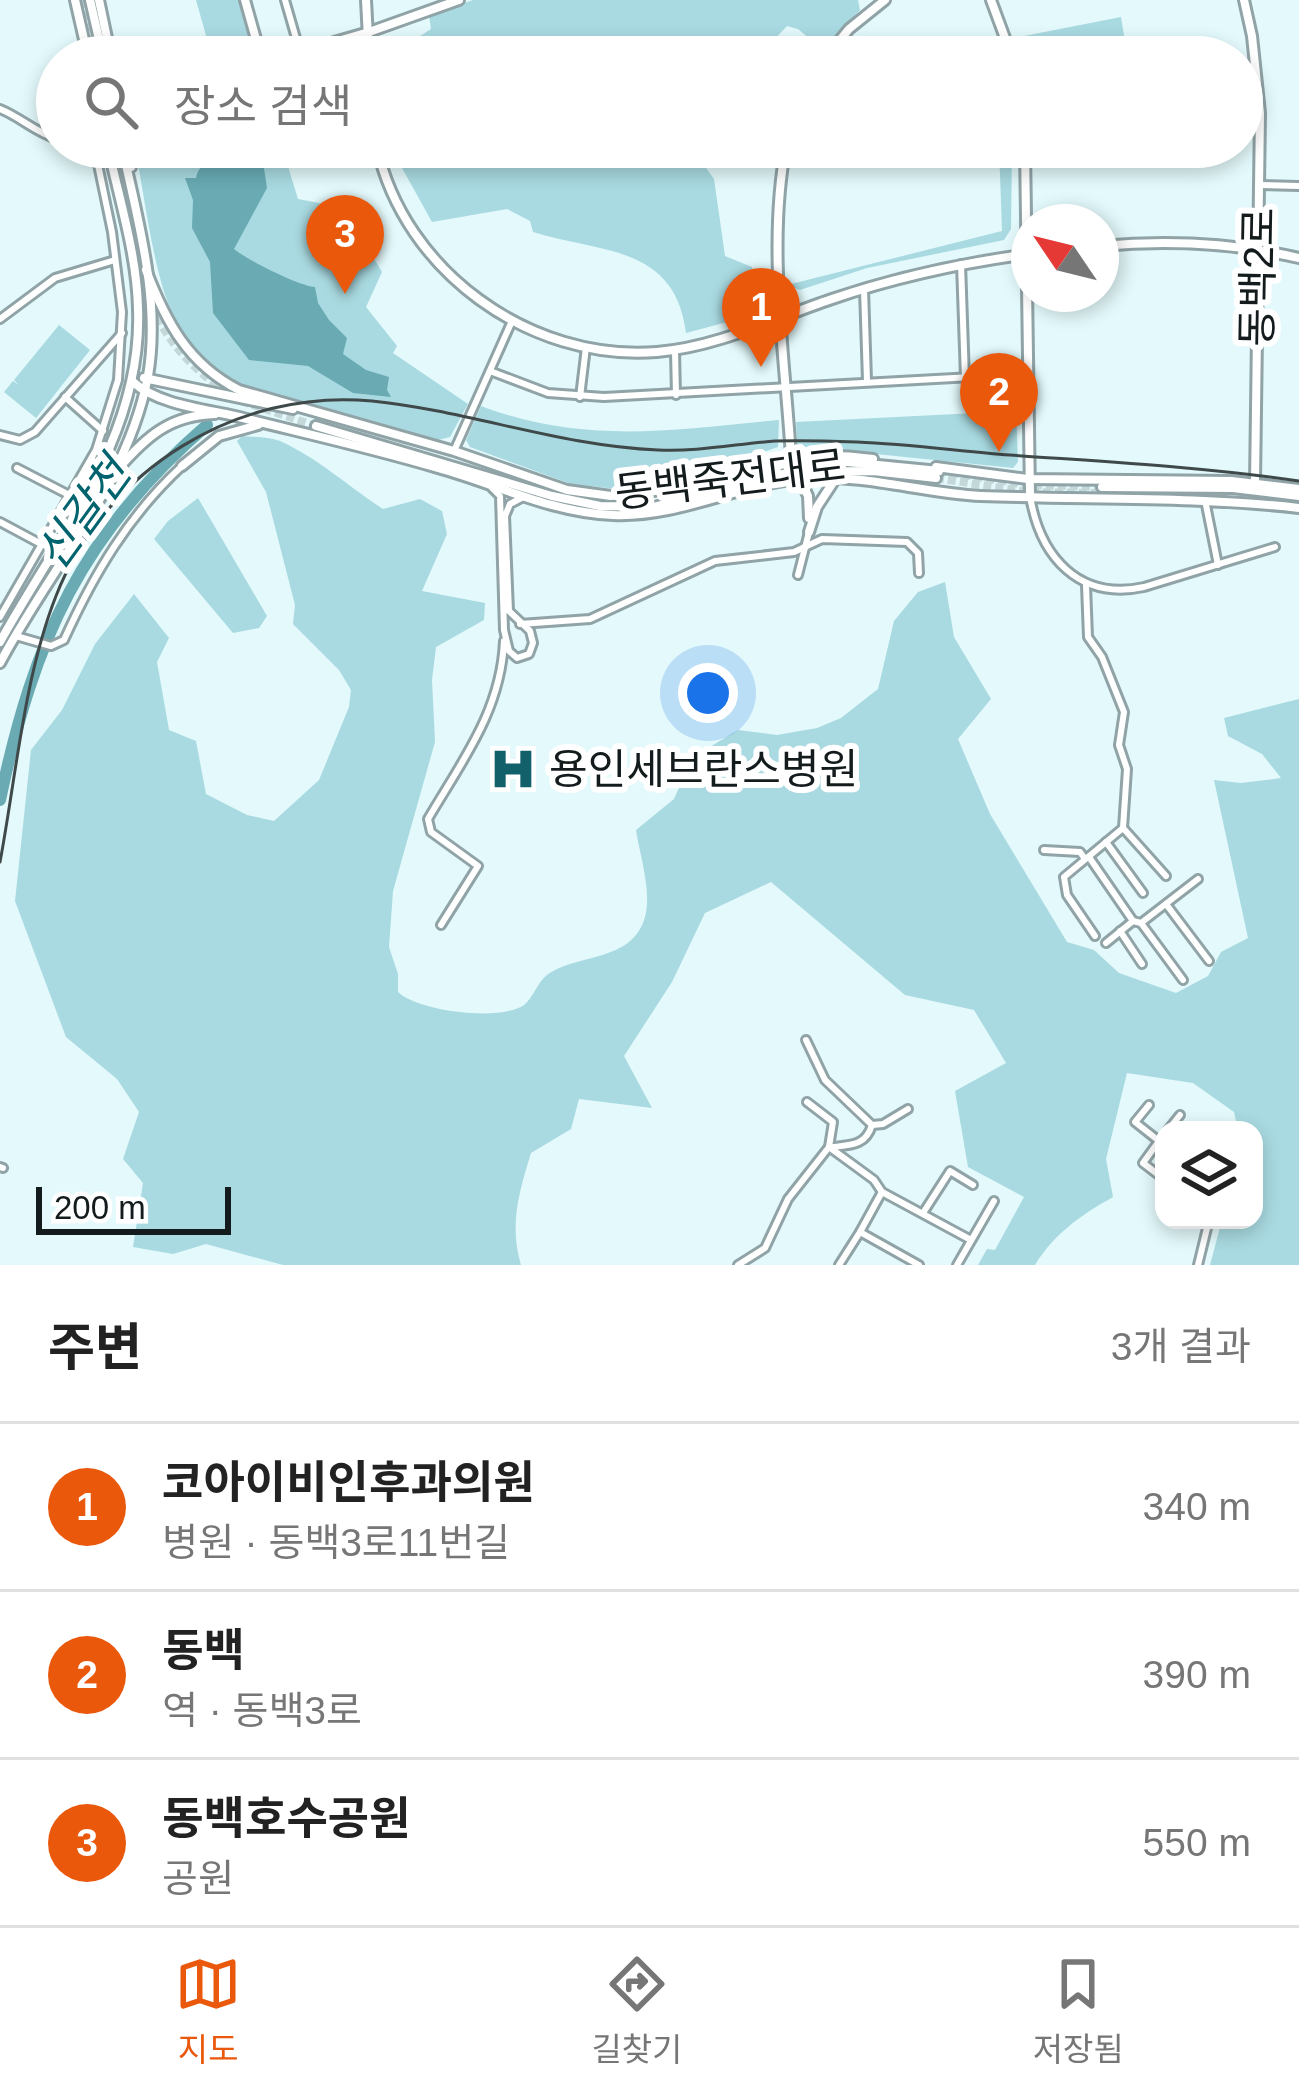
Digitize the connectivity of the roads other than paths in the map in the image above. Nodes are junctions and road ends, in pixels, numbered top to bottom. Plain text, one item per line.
1 (75, 0) edge
2 (94, 0) edge
3 (245, 0) edge
4 (285, 0) edge
5 (366, 0) edge
6 (459, 0) edge
7 (885, 0) edge
8 (991, 0) edge
9 (1244, 0) edge
10 (369, 32) junction
11 (83, 36) edge
12 (102, 36) edge
13 (255, 36) edge
14 (296, 36) edge
15 (355, 36) edge
16 (369, 36) edge
17 (843, 36) edge
18 (1004, 36) edge
19 (1252, 36) edge
20 (0, 109) edge
21 (36, 132) edge
22 (98, 168) edge
23 (112, 168) edge
24 (130, 168) edge
25 (383, 168) edge
26 (784, 168) edge
27 (1025, 168) edge
28 (1259, 168) edge
29 (1259, 185) junction
30 (1299, 186) edge
31 (1026, 204) edge
32 (1119, 245) edge
33 (1258, 249) junction
34 (1011, 256) edge
35 (1299, 258) edge
36 (116, 260) junction
37 (961, 264) junction
38 (146, 270) junction
39 (864, 289) junction
40 (1027, 312) edge
41 (783, 316) junction
42 (0, 319) edge
43 (512, 322) junction
44 (122, 332) junction
45 (586, 346) junction
46 (676, 350) junction
47 (490, 370) junction
48 (1027, 374) junction
49 (148, 376) junction
50 (965, 378) junction
51 (133, 382) junction
52 (867, 382) junction
53 (787, 387) junction
54 (144, 392) junction
55 (215, 392) junction
56 (676, 395) junction
57 (580, 397) junction
58 (65, 398) junction
59 (189, 404) junction
60 (318, 412) junction
61 (224, 414) junction
62 (267, 424) junction
63 (316, 426) tunnel mouth
64 (104, 432) junction
65 (0, 435) edge
66 (454, 452) junction
67 (791, 457) junction
68 (182, 466) joint
69 (17, 469) dead end
70 (987, 476) junction
71 (836, 478) junction
72 (800, 479) junction
73 (1028, 479) junction
74 (109, 480) junction
75 (1075, 480) junction
76 (1255, 483) junction
77 (490, 486) junction
78 (687, 487) junction
79 (1101, 490) tunnel mouth
80 (71, 496) junction
81 (523, 496) junction
82 (980, 496) junction
83 (1030, 496) junction
84 (556, 497) junction
85 (1070, 497) junction
86 (1205, 500) junction
87 (1299, 500) edge
88 (676, 501) junction
89 (583, 511) junction
90 (657, 513) junction
91 (0, 522) edge
92 (809, 532) junction
93 (43, 545) junction
94 (806, 545) junction
95 (1275, 547) dead end
96 (1218, 565) junction
97 (919, 573) dead end
98 (798, 575) dead end
99 (1086, 585) junction
100 (544, 622) junction
101 (520, 624) junction
102 (6, 627) edge
103 (504, 630) junction
104 (532, 634) junction
105 (0, 642) edge
106 (511, 655) junction
107 (503, 662) junction
108 (0, 663) edge
109 (1124, 828) junction
110 (1106, 842) junction
111 (1044, 850) dead end
112 (1087, 858) junction
113 (1166, 876) dead end
114 (1198, 879) dead end
115 (1143, 893) dead end
116 (1166, 904) junction
117 (1137, 922) junction
118 (441, 925) dead end
119 (1120, 932) junction
120 (1095, 936) dead end
121 (1106, 943) dead end
122 (1209, 961) dead end
123 (1142, 964) dead end
124 (1183, 980) dead end
125 (806, 1040) dead end
126 (807, 1102) dead end
127 (1149, 1105) dead end
128 (908, 1109) dead end
129 (1180, 1115) dead end
130 (1175, 1121) edge
131 (872, 1125) junction
132 (1155, 1131) edge
133 (829, 1147) junction
134 (1155, 1147) edge
135 (1155, 1172) edge
136 (973, 1185) dead end
137 (882, 1192) junction
138 (994, 1201) dead end
139 (923, 1213) junction
140 (1207, 1229) edge
141 (860, 1232) junction
142 (971, 1240) junction
143 (738, 1265) edge
144 (839, 1265) edge
145 (919, 1265) edge
146 (957, 1265) edge
147 (1198, 1265) edge

1 - 11 main road
2 - 12 main road
3 - 13 main road
4 - 14 street
5 - 10 main road
6 - 10 main road
7 - 17 main road
8 - 18 main road
9 - 19 main road, 동백2로
10 - 15 main road
10 - 16 main road
20 - 21 street
22 - 36 street
23 - 51 main road
24 - 38 main road
25 - 43 main road
26 - 41 main road
27 - 31 main road
28 - 29 main road, 동백2로
29 - 30 street
29 - 33 main road, 동백2로
32 - 33 main road
33 - 35 main road
33 - 76 main road, 동백2로
34 - 37 main road
36 - 42 street
36 - 44 street
37 - 39 main road
37 - 50 street
38 - 49 main road
38 - 60 main road
39 - 41 main road
39 - 52 street
40 - 48 main road
41 - 46 main road
41 - 53 main road
43 - 45 main road
43 - 47 street
44 - 58 street
44 - 64 street
45 - 46 main road
45 - 57 street
46 - 56 street
47 - 57 street
47 - 66 street
48 - 50 street
48 - 73 main road
49 - 51 main road
49 - 54 main road
49 - 55 main road
50 - 52 street
51 - 54 main road
51 - 102 main road
52 - 53 street
53 - 56 street
53 - 67 main road
54 - 59 main road
54 - 74 main road
55 - 59 main road
55 - 60 main road
56 - 57 street
58 - 64 street
58 - 65 street
59 - 61 main road
60 - 66 main road, 동백죽전대로
61 - 62 main road
61 - 74 main road
62 - 68 main road
62 - 77 main road
63 - 84 main road, 동백죽전대로
64 - 80 street
66 - 78 main road, 동백죽전대로
67 - 70 main road
67 - 78 main road
68 - 102 street
69 - 80 street
70 - 73 main road
70 - 82 main road
71 - 72 main road
71 - 82 main road
71 - 92 main road
72 - 90 main road
72 - 92 main road
73 - 75 main road
73 - 83 main road
74 - 102 main road
75 - 76 main road
75 - 85 main road
76 - 87 main road
77 - 81 main road
77 - 103 street
78 - 88 main road, 동백죽전대로
79 - 87 main road
80 - 93 street
81 - 89 main road
81 - 101 street
82 - 83 main road
83 - 85 main road
83 - 99 street
84 - 88 main road, 동백죽전대로
84 - 89 main road
85 - 86 main road
86 - 87 main road
86 - 96 street
88 - 90 main road
89 - 90 main road
91 - 93 street
92 - 94 street
93 - 102 street
94 - 97 street
94 - 98 street
94 - 100 street
95 - 96 street
96 - 99 street
99 - 109 street
100 - 101 street
100 - 104 street
101 - 104 street
102 - 105 main road
102 - 108 main road
103 - 106 street
103 - 107 street
104 - 106 street
106 - 107 street
107 - 118 street
109 - 110 street
109 - 113 street
110 - 112 street
110 - 115 street
111 - 112 street
112 - 117 street
112 - 120 street
114 - 116 street
116 - 117 street
116 - 122 street
117 - 119 street
117 - 124 street
119 - 121 street
119 - 123 street
125 - 131 street
126 - 133 street
127 - 132 street
128 - 131 street
129 - 130 street
131 - 133 street
133 - 137 street
133 - 143 street
134 - 135 street
136 - 139 street
137 - 139 street
137 - 141 street
138 - 142 street
139 - 142 street
140 - 147 street
141 - 144 street
141 - 145 street
142 - 146 street

